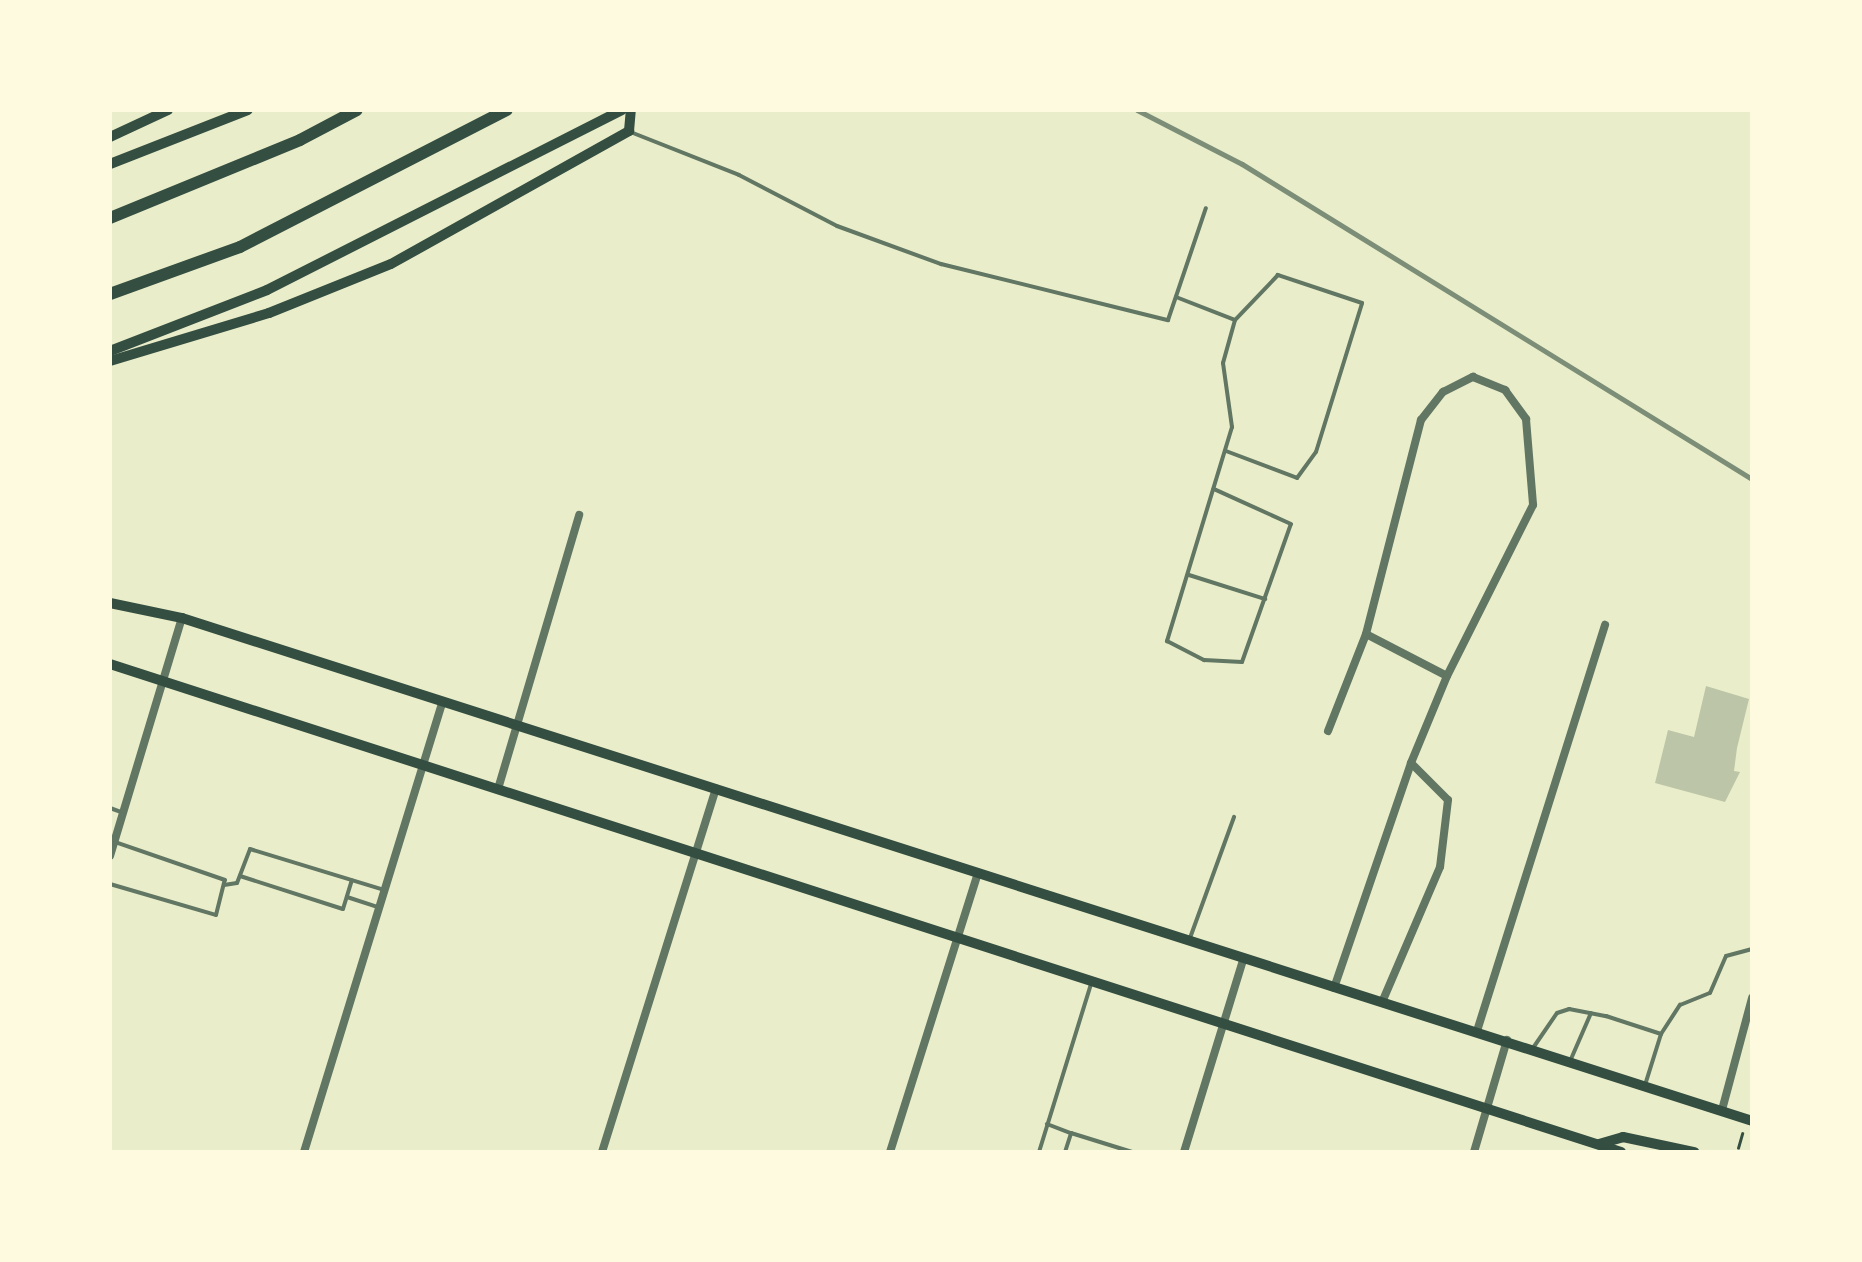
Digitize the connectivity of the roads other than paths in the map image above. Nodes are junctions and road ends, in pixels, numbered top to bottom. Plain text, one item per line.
1 (168, 110) edge
2 (248, 110) edge
3 (357, 110) edge
4 (508, 110) edge
5 (622, 110) edge
6 (630, 110) edge
7 (629, 130) junction
8 (110, 136) edge
9 (110, 164) edge
10 (1206, 208) dead end
11 (110, 218) edge
12 (110, 294) edge
13 (1176, 297) junction
14 (1235, 320) junction
15 (110, 351) edge
16 (110, 361) edge
17 (1226, 450) junction
18 (1214, 489) junction
19 (579, 515) dead end
20 (1189, 575) junction
21 (1266, 599) junction
22 (110, 602) edge
23 (182, 618) junction
24 (1605, 625) dead end
25 (1366, 634) junction
26 (110, 664) edge
27 (1447, 676) junction
28 (164, 684) junction
29 (442, 704) junction
30 (513, 724) junction
31 (1328, 731) dead end
32 (1411, 763) junction
33 (425, 766) junction
34 (716, 788) junction
35 (498, 789) junction
36 (110, 808) edge
37 (124, 812) junction
38 (1234, 817) dead end
39 (114, 842) junction
40 (696, 852) junction
41 (110, 856) edge
42 (978, 873) junction
43 (240, 876) junction
44 (352, 880) junction
45 (110, 884) edge
46 (224, 885) junction
47 (386, 890) junction
48 (346, 897) junction
49 (380, 908) junction
50 (958, 936) junction
51 (1188, 942) junction
52 (1752, 949) edge
53 (1242, 960) junction
54 (1092, 980) junction
55 (1334, 988) junction
56 (1752, 998) edge
57 (1382, 1002) junction
58 (1591, 1012) junction
59 (1225, 1023) junction
60 (1477, 1031) junction
61 (1661, 1034) junction
62 (1507, 1040) junction
63 (1533, 1048) junction
64 (1570, 1060) junction
65 (1646, 1085) junction
66 (1488, 1106) junction
67 (1722, 1110) junction
68 (1752, 1121) edge
69 (1048, 1124) junction
70 (1071, 1133) junction
71 (1598, 1144) junction
72 (304, 1152) edge
73 (602, 1152) edge
74 (890, 1152) edge
75 (1038, 1152) edge
76 (1065, 1152) edge
77 (1132, 1152) edge
78 (1184, 1152) edge
79 (1474, 1152) edge
80 (1621, 1152) edge
81 (1694, 1152) edge

1 - 8 main road
2 - 9 main road
3 - 11 highway
4 - 12 highway
5 - 15 main road
6 - 7 main road
7 - 13 lane
7 - 16 main road
10 - 13 lane
13 - 14 lane
14 - 17 lane
14 - 17 lane
17 - 18 lane
18 - 20 lane
18 - 21 lane
19 - 30 street
20 - 21 lane
20 - 21 lane
22 - 23 main road
23 - 28 street
23 - 29 main road
24 - 60 street
25 - 27 street
25 - 27 street
25 - 31 street
26 - 28 main road
27 - 32 street
28 - 33 main road
28 - 37 street
29 - 30 main road
29 - 33 street
30 - 34 main road
30 - 35 street
32 - 55 street
32 - 57 street
33 - 35 main road
33 - 47 street
34 - 40 street
34 - 42 main road
35 - 40 main road
36 - 37 lane
37 - 39 street
38 - 51 lane
39 - 41 street
39 - 46 lane
40 - 50 main road
40 - 73 street
42 - 50 street
42 - 51 main road
43 - 44 lane
43 - 46 lane
43 - 48 lane
44 - 47 lane
44 - 48 lane
45 - 46 lane
47 - 49 street
48 - 49 lane
49 - 72 street
50 - 54 main road
50 - 74 street
51 - 53 main road
52 - 61 lane
53 - 55 main road
53 - 59 street
54 - 59 main road
54 - 69 lane
55 - 57 main road
56 - 67 street
57 - 60 main road
58 - 61 lane
58 - 63 lane
58 - 64 lane
59 - 66 main road
59 - 78 street
60 - 62 main road
61 - 65 lane
62 - 63 main road
62 - 66 street
63 - 64 main road
64 - 65 main road
65 - 67 main road
66 - 71 main road
66 - 79 street
67 - 68 main road
69 - 70 lane
69 - 75 lane
70 - 76 lane
70 - 77 lane
71 - 80 main road
71 - 81 main road

